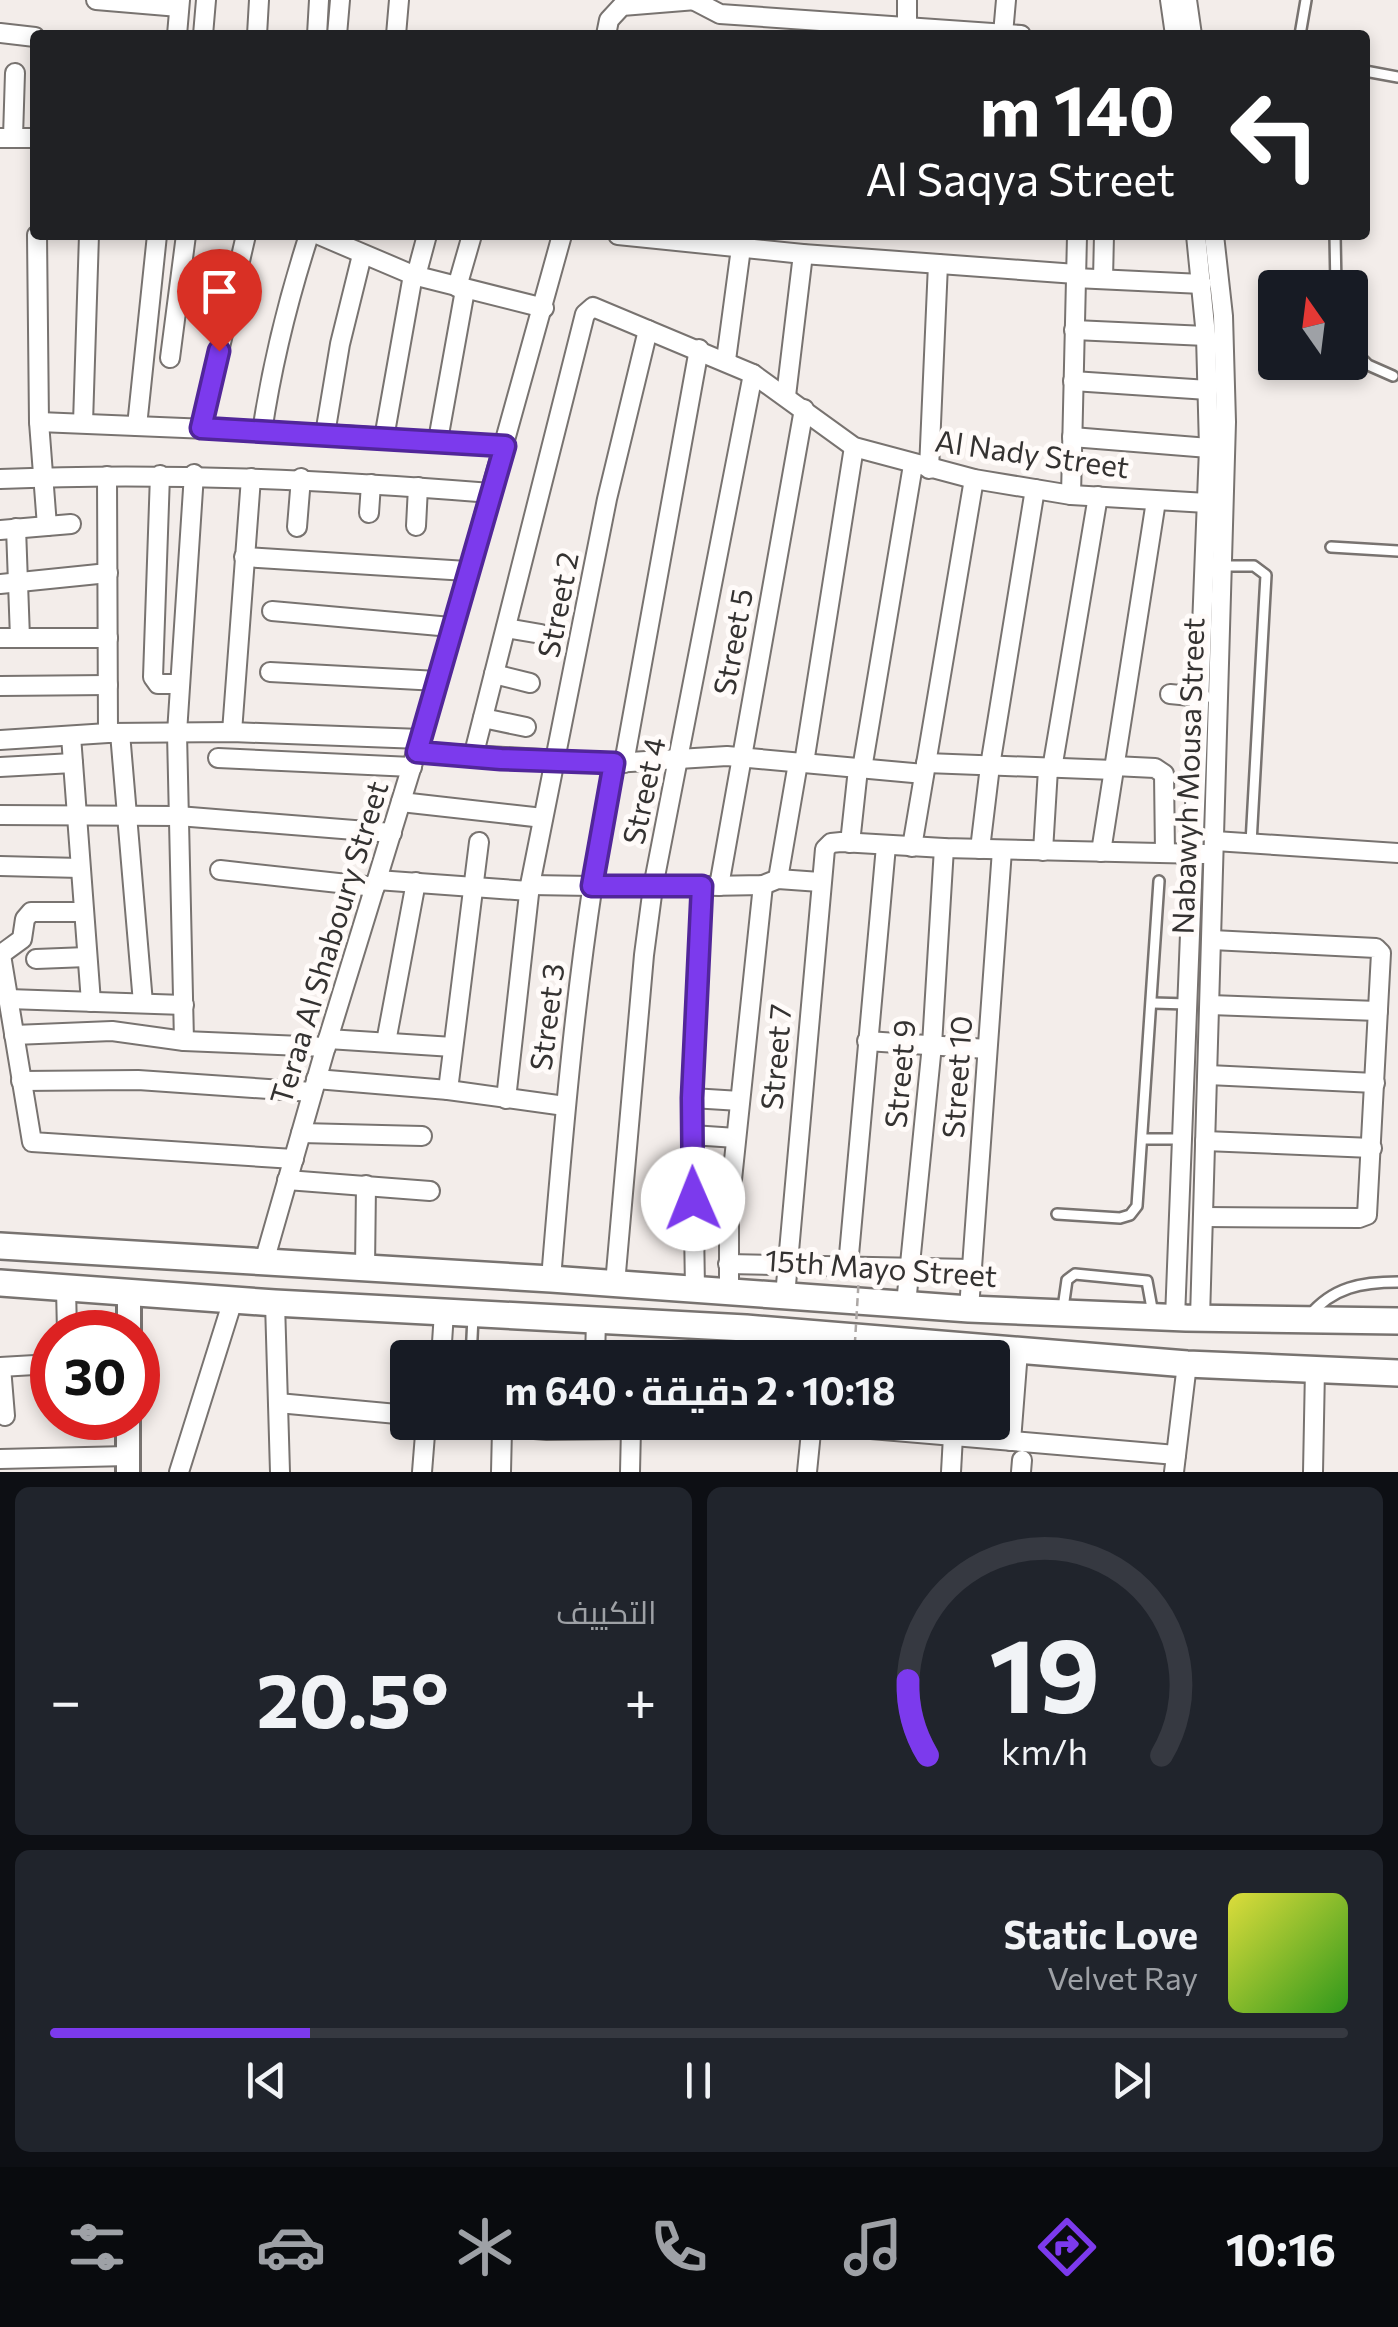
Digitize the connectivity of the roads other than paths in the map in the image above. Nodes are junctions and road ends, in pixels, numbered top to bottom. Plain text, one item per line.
1 (96, 0) edge
2 (206, 0) edge
3 (260, 0) edge
4 (319, 0) edge
5 (340, 0) edge
6 (399, 0) edge
7 (696, 0) edge
8 (907, 0) edge
9 (1006, 0) edge
10 (1170, 0) edge
11 (1187, 0) edge
12 (1306, 0) edge
13 (180, 4) edge
14 (907, 27) junction
15 (177, 30) edge
16 (203, 30) edge
17 (257, 30) edge
18 (317, 30) edge
19 (337, 30) edge
20 (396, 30) edge
21 (607, 30) edge
22 (948, 30) edge
23 (1003, 30) edge
24 (1174, 30) edge
25 (1191, 30) edge
26 (1301, 30) edge
27 (0, 34) edge
28 (30, 37) edge
29 (1370, 72) edge
30 (14, 73) dead end
31 (1398, 76) edge
32 (7, 138) edge
33 (37, 240) edge
34 (89, 240) edge
35 (157, 240) edge
36 (185, 240) edge
37 (245, 240) edge
38 (308, 240) edge
39 (342, 240) edge
40 (425, 240) edge
41 (471, 240) edge
42 (561, 240) edge
43 (665, 240) edge
44 (1076, 240) edge
45 (1104, 240) edge
46 (1197, 240) edge
47 (1214, 240) edge
48 (1336, 240) edge
49 (741, 248) junction
50 (362, 254) junction
51 (803, 254) junction
52 (938, 264) junction
53 (1336, 270) edge
54 (414, 275) junction
55 (1075, 276) junction
56 (1103, 279) junction
57 (1202, 284) junction
58 (461, 288) junction
59 (544, 308) junction
60 (648, 330) junction
61 (1074, 330) junction
62 (1206, 336) junction
63 (699, 349) junction
64 (170, 358) dead end
65 (726, 360) junction
66 (1368, 364) edge
67 (753, 374) junction
68 (1393, 376) dead end
69 (1072, 382) junction
70 (1208, 390) junction
71 (786, 396) junction
72 (804, 409) junction
73 (39, 422) junction
74 (82, 424) junction
75 (136, 426) junction
76 (201, 428) junction
77 (262, 432) junction
78 (325, 434) junction
79 (1072, 436) junction
80 (384, 438) junction
81 (438, 440) junction
82 (505, 446) junction
83 (854, 447) junction
84 (1208, 448) junction
85 (921, 467) junction
86 (160, 474) junction
87 (194, 474) junction
88 (107, 476) junction
89 (43, 477) junction
90 (0, 478) edge
91 (251, 478) junction
92 (302, 478) junction
93 (974, 480) junction
94 (371, 484) junction
95 (418, 487) junction
96 (1035, 489) junction
97 (491, 493) junction
98 (1071, 494) junction
99 (1098, 496) junction
100 (1156, 500) junction
101 (1207, 503) junction
102 (369, 513) dead end
103 (71, 524) dead end
104 (47, 526) junction
105 (416, 526) dead end
106 (297, 527) dead end
107 (8, 529) edge
108 (1331, 547) dead end
109 (1398, 551) edge
110 (244, 556) junction
111 (1222, 566) junction
112 (467, 571) junction
113 (108, 573) junction
114 (9, 583) edge
115 (272, 611) dead end
116 (451, 626) junction
117 (506, 628) junction
118 (541, 634) dead end
119 (0, 638) edge
120 (20, 638) junction
121 (108, 638) junction
122 (270, 672) dead end
123 (494, 674) junction
124 (438, 681) junction
125 (530, 682) dead end
126 (180, 684) junction
127 (0, 686) edge
128 (108, 686) junction
129 (1170, 694) dead end
130 (1200, 697) junction
131 (483, 718) junction
132 (526, 727) dead end
133 (232, 732) junction
134 (114, 733) junction
135 (177, 733) junction
136 (71, 736) junction
137 (0, 740) edge
138 (417, 752) junction
139 (473, 757) junction
140 (742, 757) junction
141 (218, 758) dead end
142 (680, 760) junction
143 (555, 762) junction
144 (73, 763) junction
145 (619, 763) junction
146 (801, 763) junction
147 (990, 766) junction
148 (0, 767) edge
149 (925, 768) junction
150 (1114, 768) junction
151 (860, 769) junction
152 (1050, 769) junction
153 (401, 802) junction
154 (76, 813) junction
155 (126, 814) junction
156 (0, 815) edge
157 (178, 816) junction
158 (543, 818) junction
159 (392, 833) junction
160 (479, 842) dead end
161 (850, 843) junction
162 (1251, 844) junction
163 (886, 846) junction
164 (912, 847) junction
165 (1215, 847) junction
166 (944, 848) junction
167 (980, 849) junction
168 (1002, 850) junction
169 (1043, 850) junction
170 (1101, 852) junction
171 (1398, 853) edge
172 (1166, 854) junction
173 (1194, 854) junction
174 (0, 866) edge
175 (80, 868) junction
176 (220, 870) dead end
177 (1159, 881) dead end
178 (416, 882) junction
179 (770, 882) junction
180 (820, 882) junction
181 (376, 884) junction
182 (473, 886) junction
183 (592, 886) junction
184 (711, 886) junction
185 (530, 888) junction
186 (654, 888) junction
187 (84, 912) junction
188 (1212, 940) junction
189 (0, 955) edge
190 (87, 957) junction
191 (36, 959) dead end
192 (8, 999) junction
193 (91, 1002) junction
194 (143, 1003) junction
195 (1152, 1003) junction
196 (184, 1004) junction
197 (1188, 1004) junction
198 (1210, 1004) junction
199 (1378, 1011) junction
200 (8, 1026) edge
201 (184, 1041) junction
202 (867, 1041) junction
203 (386, 1042) junction
204 (327, 1043) junction
205 (932, 1046) junction
206 (454, 1047) junction
207 (988, 1050) junction
208 (1208, 1075) junction
209 (21, 1081) junction
210 (1375, 1083) junction
211 (314, 1085) junction
212 (448, 1090) junction
213 (506, 1098) junction
214 (692, 1098) junction
215 (740, 1101) junction
216 (566, 1106) junction
217 (301, 1133) junction
218 (692, 1134) junction
219 (422, 1136) dead end
220 (736, 1138) junction
221 (1143, 1138) junction
222 (1182, 1139) junction
223 (1206, 1141) junction
224 (1372, 1148) junction
225 (294, 1159) junction
226 (288, 1180) junction
227 (366, 1185) junction
228 (430, 1191) dead end
229 (1057, 1214) dead end
230 (1203, 1217) junction
231 (0, 1246) edge
232 (264, 1262) junction
233 (728, 1264) junction
234 (786, 1265) junction
235 (365, 1268) junction
236 (910, 1268) junction
237 (971, 1269) junction
238 (854, 1271) junction
239 (551, 1279) junction
240 (1398, 1282) edge
241 (0, 1283) edge
242 (614, 1284) junction
243 (66, 1288) junction
244 (694, 1290) junction
245 (129, 1292) junction
246 (729, 1292) junction
247 (784, 1296) junction
248 (233, 1300) junction
249 (275, 1303) junction
250 (906, 1304) junction
251 (968, 1309) junction
252 (66, 1310) edge
253 (129, 1310) edge
254 (444, 1312) junction
255 (1062, 1313) junction
256 (473, 1314) junction
257 (1179, 1318) junction
258 (596, 1320) junction
259 (1398, 1321) edge
260 (746, 1328) junction
261 (1298, 1335) junction
262 (1398, 1336) edge
263 (442, 1340) edge
264 (472, 1340) edge
265 (595, 1340) edge
266 (745, 1340) edge
267 (795, 1340) edge
268 (1010, 1350) edge
269 (1018, 1350) junction
270 (1398, 1358) edge
271 (1187, 1364) junction
272 (30, 1366) edge
273 (1, 1368) edge
274 (1315, 1369) junction
275 (1398, 1374) edge
276 (278, 1403) junction
277 (390, 1412) edge
278 (5, 1416) dead end
279 (425, 1440) edge
280 (502, 1440) edge
281 (631, 1440) edge
282 (810, 1440) edge
283 (953, 1440) edge
284 (992, 1440) edge
285 (1011, 1442) junction
286 (0, 1459) edge
287 (128, 1464) edge
288 (1175, 1464) edge
289 (179, 1472) edge
290 (280, 1472) edge
291 (422, 1472) edge
292 (501, 1472) edge
293 (630, 1472) edge
294 (807, 1472) edge
295 (952, 1472) edge
296 (1313, 1472) edge

1 - 13 street
2 - 16 street
3 - 17 street
4 - 18 street
5 - 19 street
6 - 20 street
7 - 14 street
7 - 21 street
8 - 14 street
9 - 23 street
10 - 24 street
11 - 25 street
12 - 26 lane
13 - 15 street
14 - 22 street
27 - 28 street
29 - 31 lane
30 - 32 street
33 - 73 street
34 - 74 street
35 - 75 street
36 - 64 street
37 - 76 street
38 - 77 street
39 - 50 street
40 - 54 street
41 - 58 street
42 - 59 street, Teraa Al Shaboury Street
43 - 49 street
44 - 55 street
45 - 56 street
46 - 57 street, Nabawyh Mousa Street
47 - 111 street, Nabawyh Mousa Street
48 - 53 lane
49 - 51 street
49 - 65 street
50 - 54 street
50 - 78 street
51 - 52 street
51 - 71 street
52 - 55 street
52 - 85 street
54 - 58 street
54 - 80 street
55 - 56 street
55 - 61 street
56 - 57 street
57 - 62 street, Nabawyh Mousa Street
58 - 59 street
58 - 81 street
59 - 82 street, Teraa Al Shaboury Street
60 - 63 street, Al Nady Street
60 - 117 street, Al Nady Street
60 - 143 street, Street 2
61 - 62 street
61 - 69 street
62 - 70 street, Nabawyh Mousa Street
63 - 65 street, Al Nady Street
63 - 145 street, Street 3
65 - 67 street, Al Nady Street
66 - 68 lane
67 - 71 street, Al Nady Street
67 - 142 street, Street 4
69 - 70 street
69 - 79 street
70 - 84 street, Nabawyh Mousa Street
71 - 72 street, Al Nady Street
72 - 83 street, Al Nady Street
72 - 140 street, Street 5
73 - 74 street
73 - 89 street
74 - 75 street
75 - 76 street
76 - 77 street
77 - 78 street
78 - 80 street
79 - 84 street
79 - 98 street
80 - 81 street
81 - 82 street
82 - 97 street, Teraa Al Shaboury Street
83 - 85 street, Al Nady Street
83 - 146 street
84 - 101 street, Nabawyh Mousa Street
85 - 93 street, Al Nady Street
85 - 151 street
86 - 87 street
86 - 88 street
86 - 126 street
87 - 91 street
87 - 126 street
88 - 89 street
88 - 113 street
89 - 90 street
89 - 104 street
91 - 92 street
91 - 110 street
92 - 94 street
92 - 106 street
93 - 96 street, Al Nady Street
93 - 149 street
94 - 95 street
94 - 102 street
95 - 97 street
95 - 105 street
96 - 98 street, Al Nady Street
96 - 147 street
97 - 112 street, Teraa Al Shaboury Street
98 - 99 street, Al Nady Street
99 - 100 street, Al Nady Street
99 - 152 street
100 - 101 street, Al Nady Street
100 - 150 street
101 - 130 street, Nabawyh Mousa Street
103 - 104 street
104 - 107 street
107 - 114 street
108 - 109 lane
110 - 112 street
110 - 133 street
111 - 162 lane
111 - 165 street, Nabawyh Mousa Street
112 - 116 street, Teraa Al Shaboury Street
113 - 114 street
113 - 121 street
114 - 120 street
115 - 116 street
116 - 124 street, Teraa Al Shaboury Street
117 - 118 street
117 - 123 street
119 - 120 street
120 - 121 street
121 - 128 street
122 - 124 street
123 - 125 street
123 - 131 street
124 - 138 street, Teraa Al Shaboury Street
126 - 135 street
127 - 128 street
128 - 134 street
129 - 130 street
130 - 173 street, Nabawyh Mousa Street
131 - 132 street
131 - 139 street
133 - 135 street
133 - 138 street
134 - 135 street
134 - 136 street
134 - 155 street
135 - 157 street
136 - 137 street
136 - 144 street
138 - 139 street
138 - 141 street
138 - 153 street, Teraa Al Shaboury Street
139 - 143 street
140 - 142 street
140 - 146 street
140 - 184 street, Street 5
142 - 145 street
142 - 186 street, Street 4
143 - 145 street
143 - 158 street, Street 2
144 - 148 street
144 - 154 street
145 - 183 street, Street 3
146 - 151 street
146 - 179 street
147 - 149 street
147 - 152 street
147 - 167 street
149 - 151 street
149 - 164 street
150 - 152 street
150 - 170 street
150 - 172 street
151 - 161 street
152 - 169 street
153 - 158 street
153 - 159 street, Teraa Al Shaboury Street
154 - 155 street
154 - 156 street
154 - 175 street
155 - 157 street
155 - 194 street
157 - 159 street
157 - 196 street
158 - 185 street, Street 2
159 - 181 street, Teraa Al Shaboury Street
160 - 182 street
161 - 163 street
161 - 180 street, Street 7
162 - 165 street
162 - 171 street
163 - 164 street
163 - 202 street
164 - 166 street
165 - 173 street
165 - 188 street, Nabawyh Mousa Street
166 - 167 street
166 - 205 street, Street 9
167 - 168 street
168 - 169 street
168 - 207 street, Street 10
169 - 170 street
170 - 172 street
172 - 173 street
173 - 197 street, Nabawyh Mousa Street
174 - 175 street
175 - 187 street
176 - 181 street
177 - 195 lane
178 - 181 street
178 - 182 street
178 - 203 street
179 - 180 street
179 - 184 street
179 - 215 street
180 - 234 street, Street 7
181 - 204 street, Teraa Al Shaboury Street
182 - 185 street
182 - 206 street
183 - 185 street
183 - 186 street
183 - 216 street, Street 3
184 - 186 street
184 - 214 street, Street 5
185 - 213 street, Street 2
186 - 242 street, Street 4
187 - 189 street
187 - 190 street
188 - 198 street, Nabawyh Mousa Street
188 - 199 street
189 - 192 street
190 - 191 street
190 - 193 street
192 - 193 street
192 - 200 street
193 - 194 street
194 - 196 street
195 - 197 lane
195 - 221 lane
196 - 201 street
197 - 222 street, Nabawyh Mousa Street
198 - 199 street
198 - 208 street, Nabawyh Mousa Street
199 - 210 street
200 - 201 street
200 - 209 street
201 - 204 street
202 - 205 street
202 - 238 street
203 - 204 street
203 - 206 street
204 - 211 street, Teraa Al Shaboury Street
205 - 207 street
205 - 236 street, Street 9
206 - 212 street
207 - 237 street, Street 10
208 - 210 street
208 - 223 street, Nabawyh Mousa Street
209 - 211 street
209 - 225 street
210 - 224 street
211 - 212 street
211 - 217 street, Teraa Al Shaboury Street
212 - 213 street
213 - 216 street
214 - 215 street
214 - 218 street, Street 5
215 - 220 street
216 - 239 street, Street 3
217 - 219 street
217 - 225 street, Teraa Al Shaboury Street
218 - 220 street
218 - 244 street, Street 5
220 - 233 street
221 - 222 lane
221 - 229 lane
222 - 257 street, Nabawyh Mousa Street
223 - 224 street
223 - 230 street, Nabawyh Mousa Street
224 - 230 street
225 - 226 street, Teraa Al Shaboury Street
226 - 227 street
226 - 232 street, Teraa Al Shaboury Street
227 - 228 street
227 - 235 street
230 - 257 street, Nabawyh Mousa Street
231 - 232 main road, 15th Mayo Street
232 - 235 main road, 15th Mayo Street
233 - 234 street
233 - 246 street
234 - 238 street
234 - 247 street, Street 7
235 - 239 main road, 15th Mayo Street
236 - 237 street
236 - 238 street
236 - 250 street, Street 9
237 - 251 street, Street 10
239 - 242 main road, 15th Mayo Street
240 - 261 lane
241 - 243 main road
242 - 244 main road, 15th Mayo Street
243 - 245 main road
243 - 252 street
244 - 246 main road, 15th Mayo Street
245 - 248 main road
245 - 253 street
246 - 247 main road, 15th Mayo Street
247 - 250 main road, 15th Mayo Street
248 - 249 main road
248 - 289 street
249 - 254 main road
249 - 276 street
250 - 251 main road, 15th Mayo Street
251 - 255 main road, 15th Mayo Street
254 - 256 main road
254 - 263 street
255 - 257 main road, 15th Mayo Street
255 - 257 lane
256 - 258 main road
256 - 264 lane
257 - 261 main road, 15th Mayo Street
258 - 260 main road
258 - 265 street
259 - 261 main road, 15th Mayo Street
260 - 266 street
260 - 267 main road
261 - 262 main road
261 - 270 main road
261 - 271 main road
268 - 269 main road
269 - 271 main road
269 - 285 street
271 - 274 main road
271 - 288 street
272 - 273 street
273 - 278 street
274 - 275 main road
274 - 296 street
276 - 277 street
276 - 290 street
279 - 291 street
280 - 292 street
281 - 293 street
282 - 294 street
283 - 295 street
284 - 285 street
285 - 288 street
286 - 287 street

